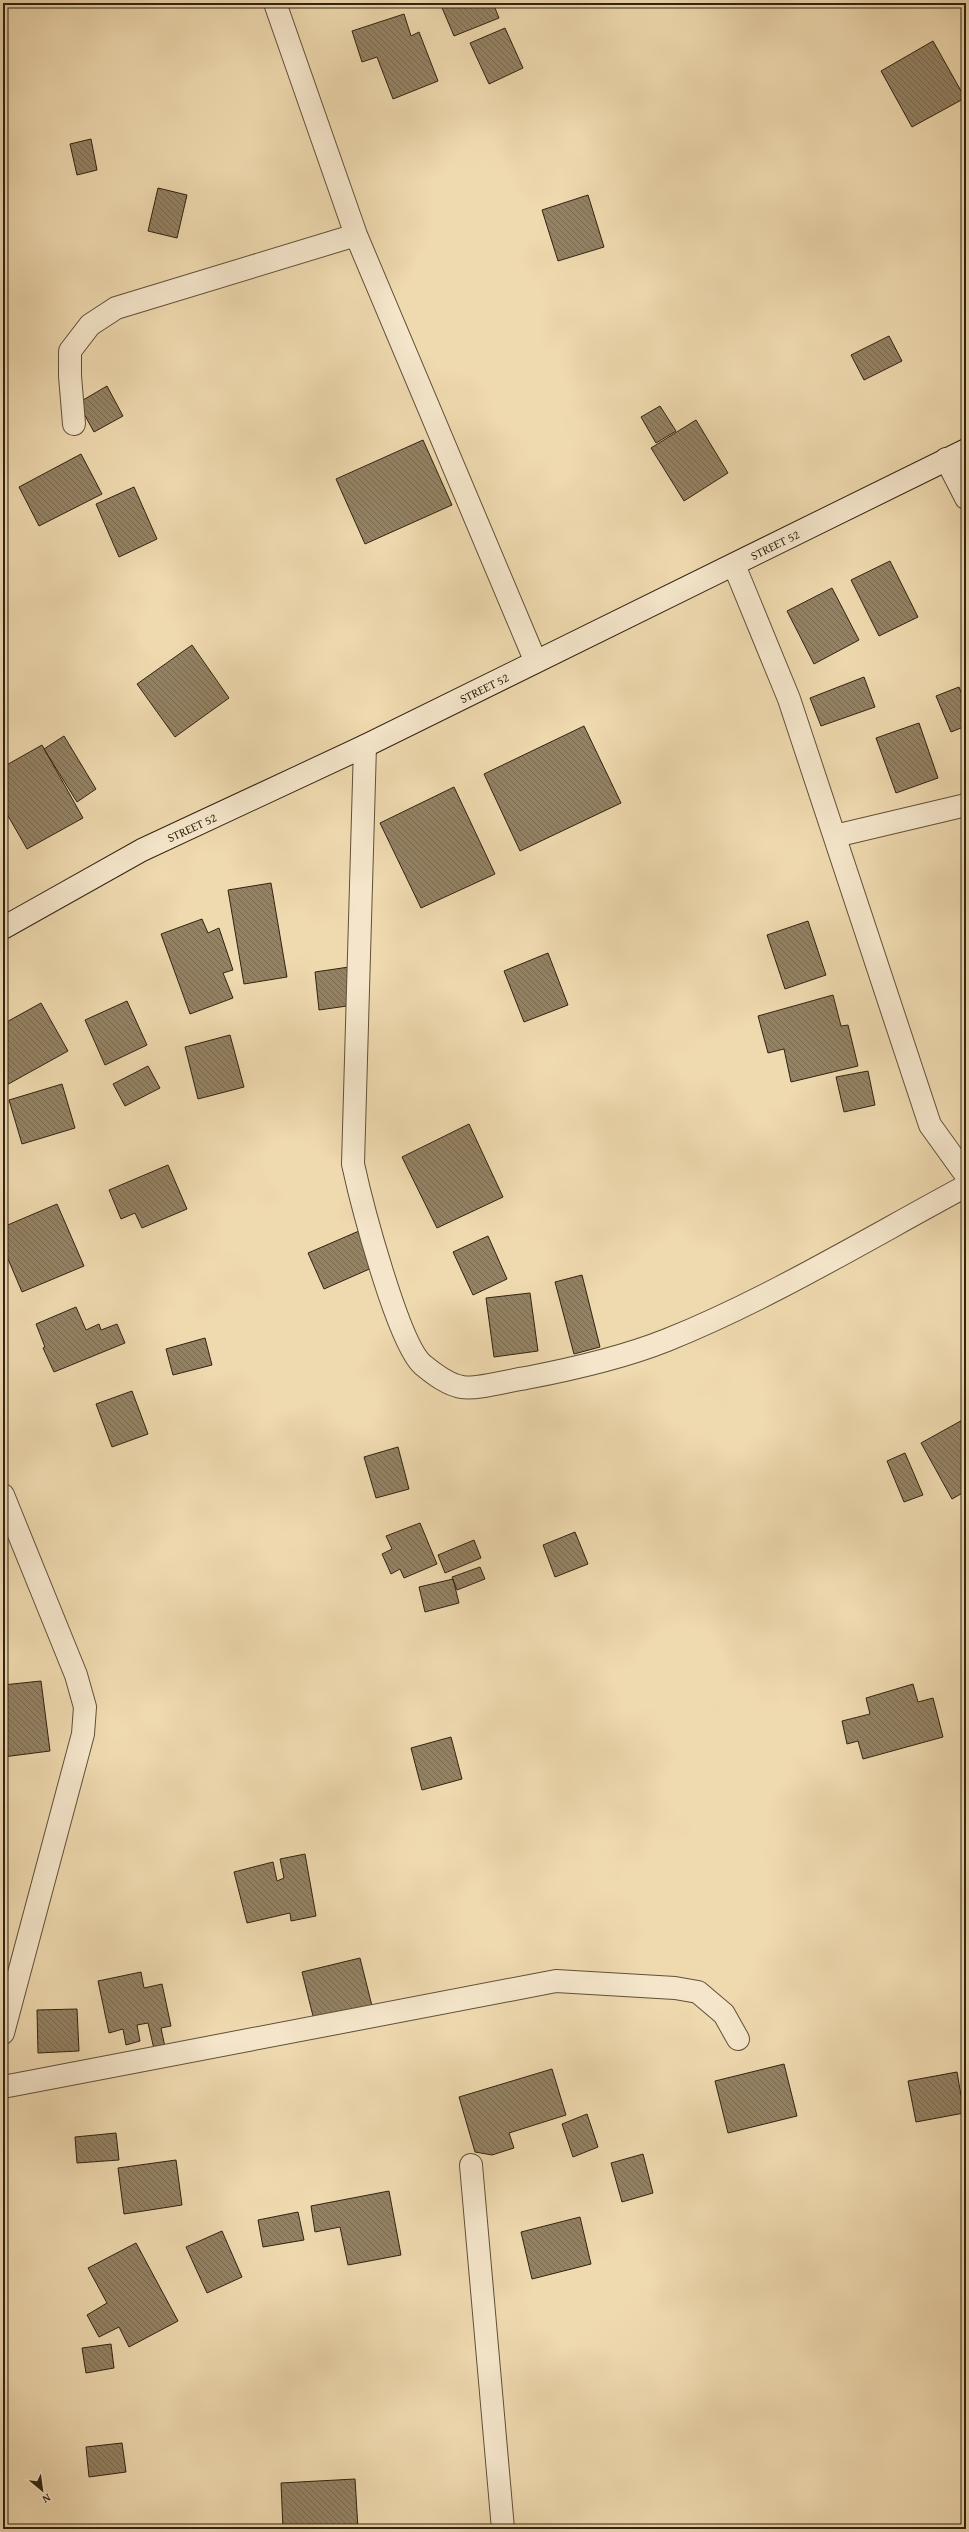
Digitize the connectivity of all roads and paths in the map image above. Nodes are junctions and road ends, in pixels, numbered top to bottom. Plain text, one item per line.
1 (275, 3) edge
2 (356, 235) junction
3 (74, 424) dead end
4 (966, 450) edge
5 (946, 459) junction
6 (966, 498) edge
7 (734, 565) junction
8 (535, 660) junction
9 (365, 746) junction
10 (966, 805) edge
11 (835, 836) junction
12 (3, 928) edge
13 (966, 1175) edge
14 (966, 1186) edge
15 (3, 1495) edge
16 (3, 2033) edge
17 (738, 2039) dead end
18 (3, 2087) edge
19 (471, 2165) dead end
20 (503, 2529) edge

1 - 2 street
2 - 3 street
2 - 8 street
4 - 5 street, STREET 52
5 - 6 street
5 - 7 street, STREET 52
7 - 8 street, STREET 52
7 - 11 street
8 - 9 street, STREET 52
9 - 12 street, STREET 52
9 - 14 street
10 - 11 street
11 - 13 street
15 - 16 street
17 - 18 street
19 - 20 street

